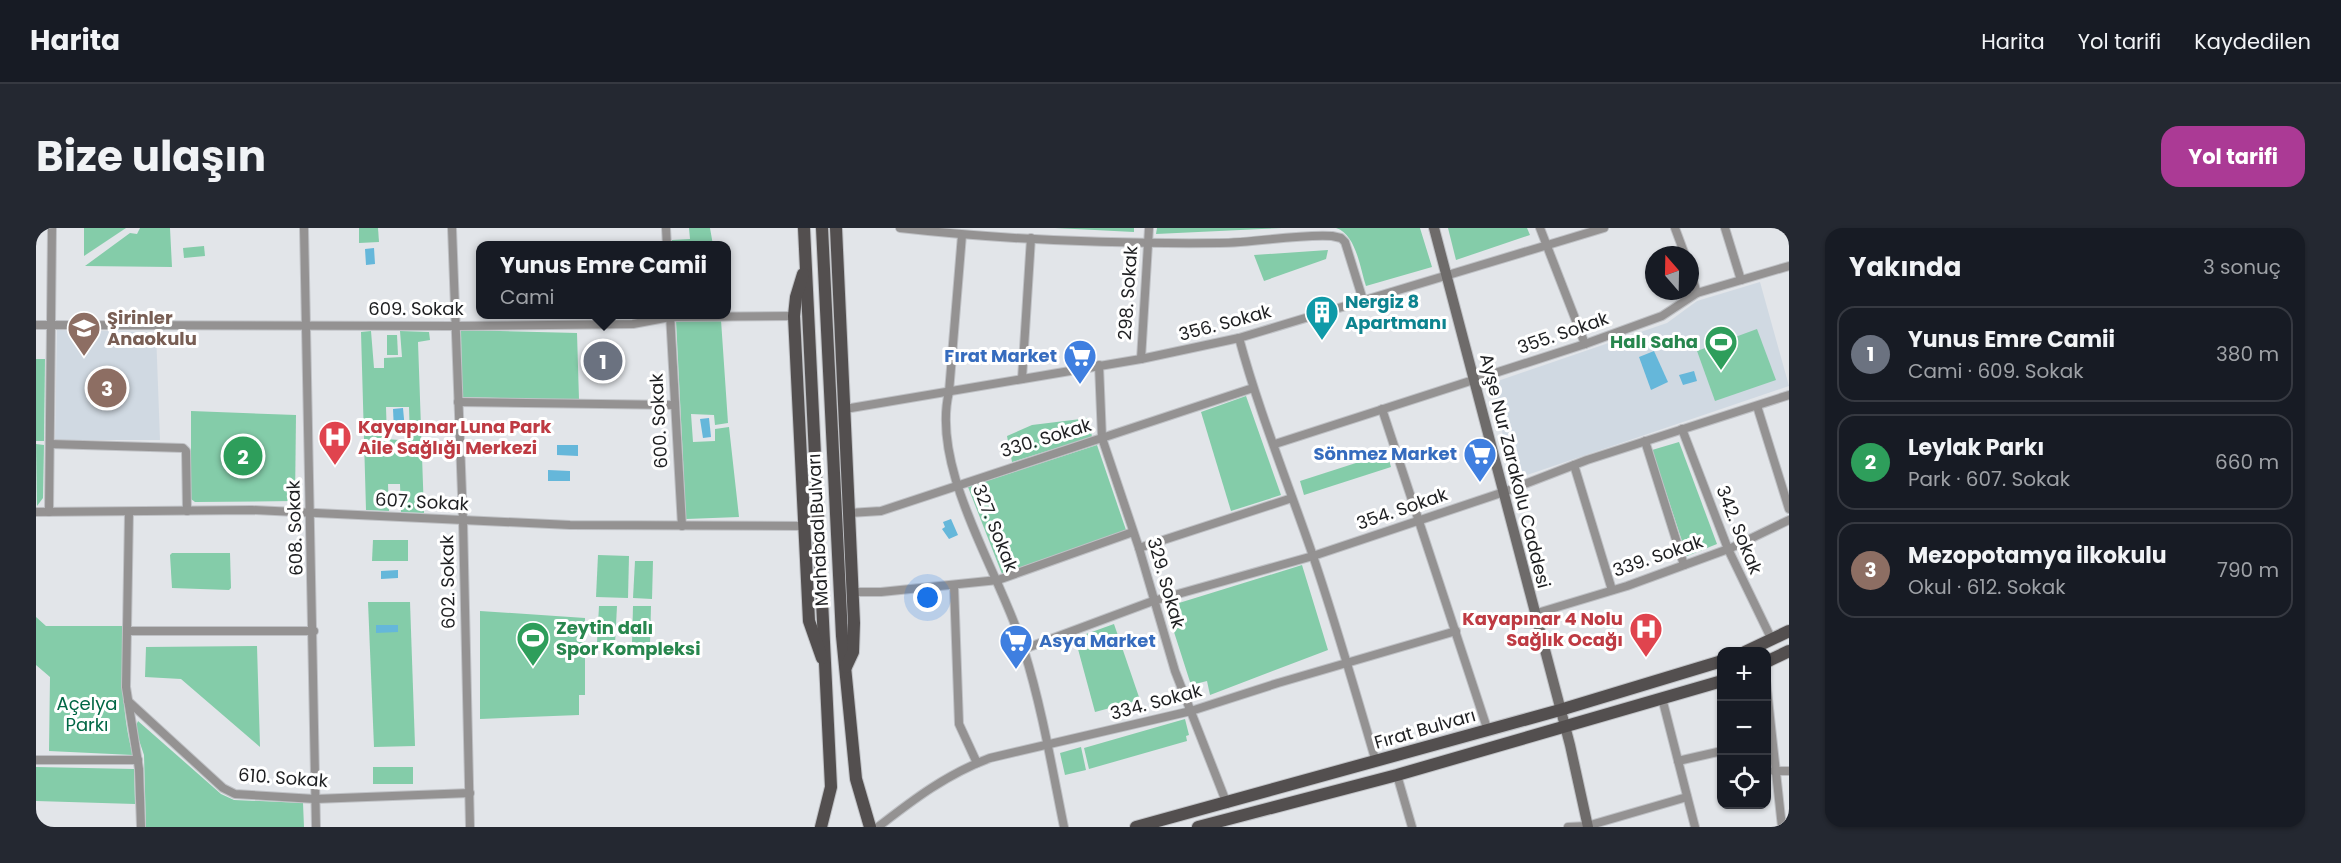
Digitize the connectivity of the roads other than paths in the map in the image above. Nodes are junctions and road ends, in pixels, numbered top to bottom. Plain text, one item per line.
1 (52, 228) edge
2 (304, 228) edge
3 (452, 228) edge
4 (804, 228) edge
5 (822, 228) edge
6 (836, 228) edge
7 (900, 228) edge
8 (1149, 228) edge
9 (1434, 228) edge
10 (1540, 228) edge
11 (1604, 228) edge
12 (1675, 228) edge
13 (1725, 228) edge
14 (1011, 233) edge
15 (962, 235) junction
16 (1031, 238) junction
17 (1149, 244) junction
18 (1547, 244) junction
19 (1681, 246) edge
20 (806, 265) junction
21 (1789, 266) edge
22 (1448, 275) junction
23 (1741, 280) junction
24 (1699, 292) edge
25 (1363, 300) junction
26 (1686, 300) edge
27 (731, 316) edge
28 (794, 316) junction
29 (656, 319) edge
30 (670, 319) edge
31 (306, 324) junction
32 (36, 325) edge
33 (51, 325) junction
34 (455, 326) junction
35 (1239, 338) junction
36 (1585, 344) junction
37 (1141, 359) junction
38 (1099, 365) junction
39 (1022, 379) junction
40 (1474, 379) junction
41 (1253, 388) junction
42 (949, 392) junction
43 (1789, 395) edge
44 (458, 402) junction
45 (675, 405) junction
46 (1757, 406) junction
47 (844, 409) junction
48 (1382, 409) junction
49 (1683, 429) junction
50 (1102, 438) junction
51 (1645, 441) junction
52 (50, 444) junction
53 (1275, 444) junction
54 (1574, 465) junction
55 (959, 483) junction
56 (1504, 492) junction
57 (1292, 498) junction
58 (1789, 509) edge
59 (187, 511) junction
60 (36, 512) edge
61 (49, 512) junction
62 (129, 512) junction
63 (311, 512) junction
64 (849, 513) junction
65 (1419, 520) junction
66 (1789, 520) edge
67 (463, 521) junction
68 (682, 526) junction
69 (807, 526) junction
70 (1133, 532) junction
71 (1139, 548) junction
72 (1728, 549) junction
73 (1313, 556) junction
74 (1684, 565) junction
75 (998, 579) junction
76 (954, 586) junction
77 (1612, 590) junction
78 (853, 592) junction
79 (1153, 601) junction
80 (1534, 614) junction
81 (128, 631) junction
82 (314, 631) junction
83 (1456, 631) junction
84 (1789, 631) edge
85 (1772, 640) junction
86 (1754, 647) edge
87 (1024, 649) junction
88 (1789, 651) edge
89 (1771, 660) edge
90 (1348, 663) junction
91 (1717, 663) edge
92 (845, 668) junction
93 (826, 671) junction
94 (1717, 682) edge
95 (1662, 698) junction
96 (128, 701) junction
97 (1560, 710) junction
98 (1191, 711) junction
99 (1565, 727) junction
100 (1488, 730) junction
101 (1048, 745) junction
102 (1717, 752) edge
103 (1771, 752) edge
104 (36, 759) edge
105 (138, 760) junction
106 (1678, 761) junction
107 (1376, 762) junction
108 (977, 763) junction
109 (1774, 771) junction
110 (1789, 771) edge
111 (1397, 775) junction
112 (470, 793) junction
113 (1687, 797) junction
114 (315, 799) junction
115 (1227, 804) junction
116 (1230, 823) edge
117 (141, 827) edge
118 (316, 827) edge
119 (470, 827) edge
120 (821, 827) edge
121 (870, 827) edge
122 (878, 827) edge
123 (1064, 827) edge
124 (1136, 827) edge
125 (1198, 827) edge
126 (1412, 827) edge
127 (1568, 827) edge
128 (1588, 827) edge
129 (1695, 827) edge
130 (1782, 827) edge

1 - 33 street
2 - 31 street, 608. Sokak
3 - 34 street, 602. Sokak
4 - 20 main road, Mahabad Bulvarı
5 - 92 main road, Mahabad Bulvarı
6 - 47 main road
7 - 15 street
8 - 17 street, 298. Sokak
9 - 22 street, Ayşe Nur Zarakolu Caddesi
10 - 18 street
11 - 18 street, 356. Sokak
12 - 19 street
13 - 23 street
14 - 15 street
14 - 16 street
15 - 42 street, 327. Sokak
16 - 17 street
16 - 39 street
17 - 25 street
17 - 37 street, 298. Sokak
18 - 22 street, 356. Sokak
18 - 36 street
20 - 28 main road
20 - 93 main road, Mahabad Bulvarı
21 - 23 street, 355. Sokak
22 - 25 street, 356. Sokak
22 - 40 street, Ayşe Nur Zarakolu Caddesi
23 - 24 street, 355. Sokak
25 - 35 street, 356. Sokak
26 - 36 street, 355. Sokak
27 - 28 street, 609. Sokak
28 - 69 main road
29 - 34 street, 609. Sokak
30 - 45 street, 600. Sokak
31 - 33 street, 609. Sokak
31 - 34 street, 609. Sokak
31 - 63 street, 608. Sokak
32 - 33 street, 609. Sokak
33 - 52 street
34 - 44 street, 602. Sokak
35 - 37 street, 356. Sokak
35 - 41 street
36 - 40 street, 355. Sokak
37 - 38 street, 356. Sokak
38 - 39 street, 356. Sokak
38 - 50 street, 329. Sokak
39 - 42 street, 356. Sokak
40 - 48 street, 355. Sokak
40 - 56 street, Ayşe Nur Zarakolu Caddesi
41 - 50 street, 330. Sokak
41 - 53 street
42 - 47 street, 356. Sokak
42 - 55 street, 327. Sokak
43 - 46 street, 354. Sokak
44 - 45 street
44 - 67 street, 602. Sokak
45 - 68 street, 600. Sokak
46 - 49 street, 354. Sokak
46 - 58 street
47 - 64 main road
48 - 53 street, 355. Sokak
48 - 65 street
49 - 51 street, 354. Sokak
49 - 72 street, 342. Sokak
50 - 55 street, 330. Sokak
50 - 70 street, 329. Sokak
51 - 54 street, 354. Sokak
51 - 74 street
52 - 59 street
52 - 61 street
53 - 57 street
54 - 56 street, 354. Sokak
54 - 77 street
55 - 64 street, 330. Sokak
55 - 75 street, 327. Sokak
56 - 65 street, 354. Sokak
56 - 80 street, Ayşe Nur Zarakolu Caddesi
57 - 71 street
57 - 73 street
59 - 62 street, 607. Sokak
59 - 63 street, 607. Sokak
60 - 61 street, 607. Sokak
61 - 62 street, 607. Sokak
62 - 81 street
63 - 67 street, 607. Sokak
63 - 82 street, 608. Sokak
64 - 78 main road
65 - 73 street, 354. Sokak
65 - 83 street
66 - 72 street, 339. Sokak
67 - 68 street, 607. Sokak
67 - 112 street, 602. Sokak
68 - 69 street, 607. Sokak
69 - 93 main road
70 - 71 street, 329. Sokak
70 - 75 street
71 - 79 street, 329. Sokak
72 - 74 street, 339. Sokak
72 - 85 street, 342. Sokak
73 - 79 street, 354. Sokak
73 - 90 street
74 - 77 street, 339. Sokak
75 - 76 street
75 - 87 street, 327. Sokak
76 - 78 street
76 - 108 street
77 - 80 street, 339. Sokak
78 - 92 main road
79 - 87 street, 354. Sokak
79 - 98 street, 329. Sokak
80 - 97 street, Ayşe Nur Zarakolu Caddesi
81 - 82 street
81 - 96 street
82 - 114 street, 608. Sokak
83 - 90 street, 334. Sokak
83 - 100 street
84 - 85 main road
85 - 86 main road
87 - 101 street, 327. Sokak
88 - 89 main road
90 - 98 street, 334. Sokak
90 - 107 street
91 - 97 main road, Fırat Bulvarı
92 - 121 main road, Mahabad Bulvarı
93 - 120 main road, Mahabad Bulvarı
94 - 95 main road, Fırat Bulvarı
95 - 99 main road, Fırat Bulvarı
95 - 106 street
96 - 105 street
96 - 114 street, 610. Sokak
97 - 99 street, Ayşe Nur Zarakolu Caddesi
97 - 100 main road, Fırat Bulvarı
98 - 101 street, 334. Sokak
98 - 115 street, 329. Sokak
99 - 111 main road, Fırat Bulvarı
99 - 128 street, Ayşe Nur Zarakolu Caddesi
100 - 107 main road, Fırat Bulvarı
101 - 108 street, 334. Sokak
101 - 123 street, 327. Sokak
102 - 106 street
103 - 109 street
104 - 105 street
105 - 117 street
106 - 113 street
107 - 115 main road, Fırat Bulvarı
108 - 122 street, 334. Sokak
109 - 110 street
109 - 130 street
111 - 116 main road, Fırat Bulvarı
111 - 126 street
112 - 114 street, 610. Sokak
112 - 119 street, 602. Sokak
113 - 128 street
113 - 129 street
114 - 118 street, 608. Sokak
115 - 124 main road, Fırat Bulvarı
116 - 125 main road, Fırat Bulvarı
127 - 128 street

